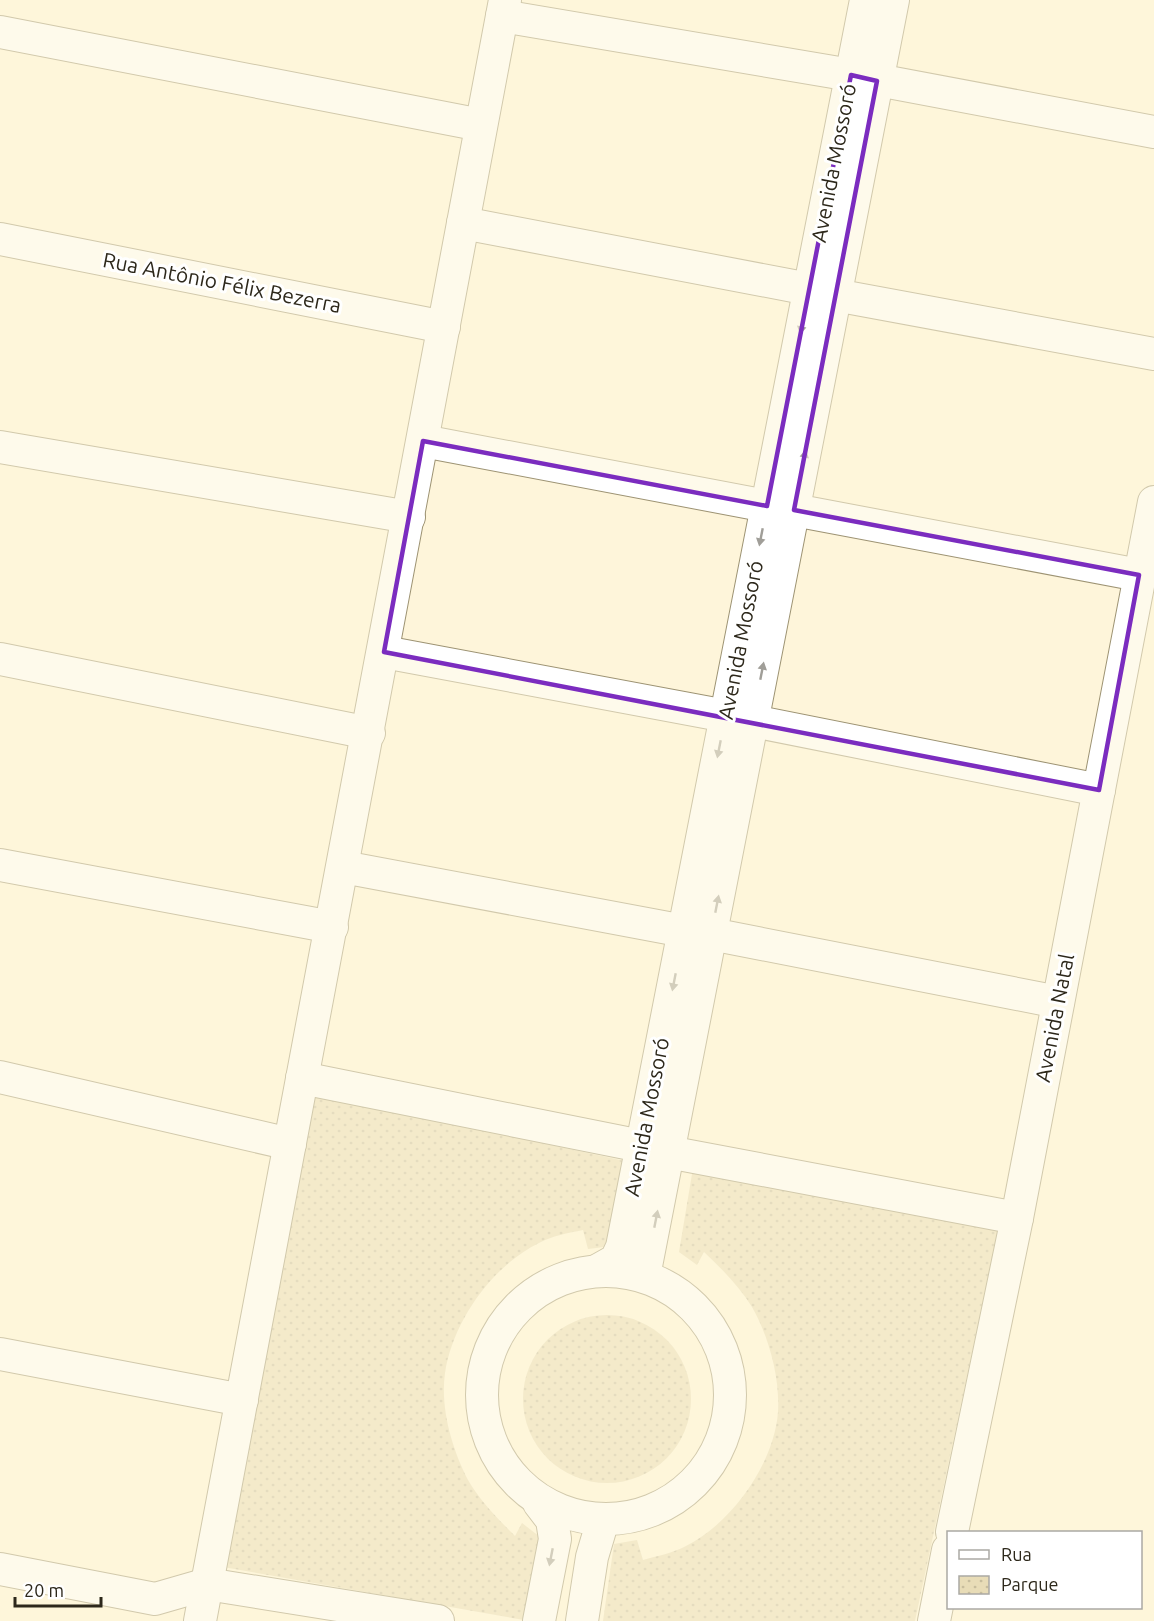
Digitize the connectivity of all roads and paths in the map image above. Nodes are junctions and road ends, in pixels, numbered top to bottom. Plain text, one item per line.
1 (866, 0) edge
2 (893, 0) edge
3 (504, 8) edge
4 (0, 32) edge
5 (864, 78) junction
6 (481, 125) junction
7 (1154, 132) edge
8 (463, 223) junction
9 (0, 239) edge
10 (822, 292) junction
11 (444, 327) junction
12 (1154, 354) edge
13 (423, 441) junction
14 (0, 447) edge
15 (1154, 502) edge
16 (780, 508) junction
17 (409, 517) junction
18 (1139, 575) junction
19 (384, 652) junction
20 (0, 659) edge
21 (739, 719) junction
22 (369, 733) junction
23 (1099, 790) junction
24 (0, 865) edge
25 (343, 867) junction
26 (332, 927) junction
27 (697, 933) junction
28 (1058, 1002) junction
29 (0, 1077) edge
30 (302, 1078) junction
31 (290, 1144) junction
32 (655, 1149) junction
33 (1017, 1218) junction
34 (600, 1269) junction
35 (647, 1276) junction
36 (0, 1354) edge
37 (242, 1400) junction
38 (539, 1503) junction
39 (603, 1520) junction
40 (952, 1531) edge
41 (947, 1555) edge
42 (0, 1569) edge
43 (207, 1584) junction
44 (200, 1621) edge
45 (438, 1621) edge
46 (538, 1621) edge
47 (582, 1621) edge
48 (934, 1621) edge

1 - 5 street, Avenida Mossoró
2 - 5 street
3 - 5 street
3 - 6 street
4 - 6 street
5 - 7 street
5 - 10 street, Avenida Mossoró
6 - 8 street
8 - 10 street
8 - 11 street
9 - 11 street, Rua Antônio Félix Bezerra
10 - 12 street
10 - 16 street, Avenida Mossoró
11 - 13 street
13 - 16 street
13 - 17 street
14 - 17 street
15 - 18 street, Avenida Natal
16 - 18 street
16 - 21 street, Avenida Mossoró
17 - 19 street
18 - 23 street, Avenida Natal
19 - 21 street
19 - 22 street
20 - 22 street
21 - 23 street
21 - 27 street, Avenida Mossoró
22 - 25 street
23 - 28 street, Avenida Natal
24 - 26 street
25 - 26 street
25 - 27 street
26 - 30 street
27 - 28 street
27 - 32 street, Avenida Mossoró
28 - 33 street, Avenida Natal
29 - 31 street
30 - 31 street
30 - 32 street
31 - 37 street
32 - 33 street
32 - 34 street, Avenida Mossoró
35 -> 32 street
33 - 40 street, Avenida Natal
34 - 35 street
34 - 38 street
35 - 39 street
36 - 37 street
37 - 43 street
38 - 39 street
38 -> 46 street
39 - 47 street
41 - 48 street
42 - 43 street
43 - 44 street
43 - 45 street

